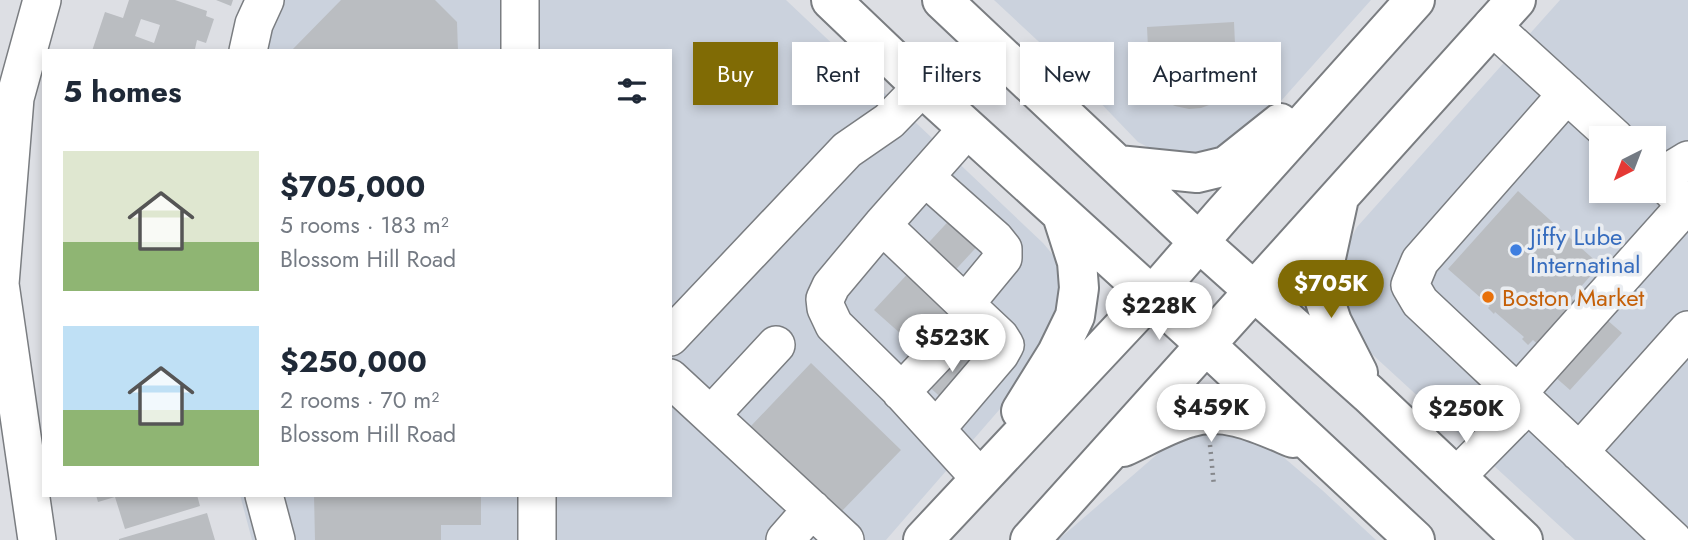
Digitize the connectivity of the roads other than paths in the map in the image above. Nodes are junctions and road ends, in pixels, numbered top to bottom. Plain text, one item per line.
1 (41, 0) edge
2 (265, 0) edge
3 (520, 0) edge
4 (831, 0) edge
5 (942, 0) edge
6 (1415, 0) edge
7 (1504, 13) edge
8 (248, 49) edge
9 (520, 49) edge
10 (1362, 59) junction
11 (898, 64) edge
12 (1567, 94) junction
13 (905, 105) edge
14 (941, 105) edge
15 (1602, 126) edge
16 (967, 129) junction
17 (1118, 165) junction
18 (1667, 170) edge
19 (925, 177) junction
20 (1339, 197) junction
21 (1687, 206) edge
22 (1062, 213) junction
23 (882, 225) junction
24 (1199, 242) junction
25 (1254, 291) junction
26 (1152, 296) junction
27 (970, 309) junction
28 (1688, 330) edge
29 (672, 335) edge
30 (776, 345) dead end
31 (1206, 345) junction
32 (672, 379) edge
33 (901, 392) junction
34 (1369, 394) junction
35 (1522, 399) junction
36 (710, 415) junction
37 (936, 429) junction
38 (1315, 447) junction
39 (1579, 452) junction
40 (1108, 454) junction
41 (982, 477) junction
42 (1456, 477) junction
43 (265, 497) edge
44 (537, 497) edge
45 (812, 509) junction
46 (1652, 533) edge
47 (37, 540) edge
48 (276, 540) edge
49 (537, 540) edge
50 (785, 540) edge
51 (845, 540) edge
52 (922, 540) edge
53 (1030, 540) edge
54 (1415, 540) edge
55 (1523, 540) edge

1 - 47 street
2 - 8 street
3 - 9 street
4 - 11 main road
5 - 17 main road
6 - 10 main road
7 - 12 street
7 - 20 main road
10 - 17 main road
10 - 24 main road
12 - 15 street
12 - 35 street
13 - 29 street
14 - 16 main road
16 - 19 street
16 - 22 main road
17 - 24 main road
18 - 21 street
19 - 23 street
19 - 27 street
20 - 25 main road
20 - 34 main road
21 - 35 street
22 - 26 main road
22 - 41 main road
23 - 27 street
23 - 33 street
24 - 25 main road
24 - 26 main road
25 - 31 main road
25 - 34 main road
26 - 31 main road
26 - 41 main road
27 - 33 street
27 - 37 street
28 - 39 street
30 - 36 street
31 - 38 main road
31 - 40 main road
32 - 36 street
33 - 37 street
34 - 42 main road
35 - 39 street
35 - 42 street
36 - 45 street
37 - 41 street
38 - 40 main road
38 - 54 main road
39 - 46 street
40 - 53 main road
41 - 52 main road
42 - 55 main road
43 - 48 street
44 - 49 street
45 - 50 street
45 - 51 street

